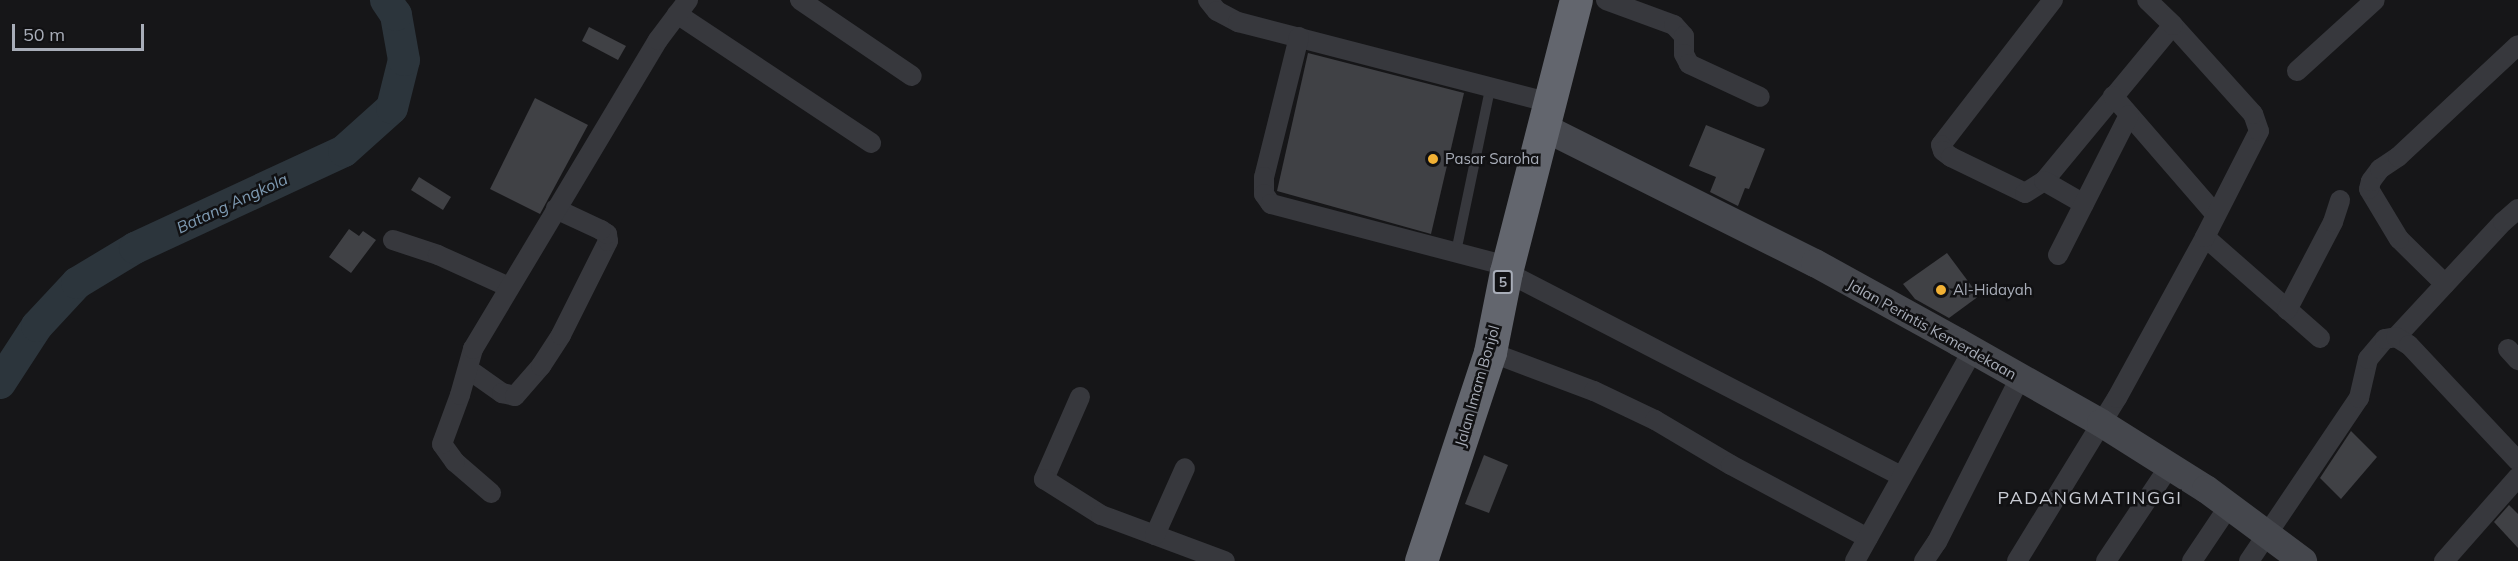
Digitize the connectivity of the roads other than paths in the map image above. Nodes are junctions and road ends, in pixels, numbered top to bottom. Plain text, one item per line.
1 (800, 0) edge
2 (1208, 0) edge
3 (1576, 0) edge
4 (1606, 0) edge
5 (2053, 0) edge
6 (2147, 0) edge
7 (2375, 0) edge
8 (682, 7) edge
9 (2173, 25) junction
10 (1299, 37) junction
11 (2518, 45) edge
12 (2297, 71) dead end
13 (912, 76) dead end
14 (1490, 89) junction
15 (2113, 96) junction
16 (1760, 97) dead end
17 (1546, 115) junction
18 (2129, 115) junction
19 (871, 143) dead end
20 (2044, 181) junction
21 (2340, 200) dead end
22 (2084, 204) junction
23 (556, 209) junction
24 (2518, 209) edge
25 (2217, 215) junction
26 (2205, 237) junction
27 (393, 240) dead end
28 (1456, 252) junction
29 (2058, 255) dead end
30 (1506, 269) junction
31 (2445, 284) junction
32 (508, 287) junction
33 (2287, 310) junction
34 (2396, 337) junction
35 (2320, 338) dead end
36 (1972, 350) junction
37 (1490, 352) junction
38 (468, 369) junction
39 (2020, 378) junction
40 (1080, 397) dead end
41 (2101, 423) junction
42 (2518, 461) edge
43 (2169, 467) junction
44 (1185, 468) dead end
45 (1902, 476) junction
46 (2518, 477) edge
47 (490, 493) dead end
48 (2229, 506) junction
49 (2266, 533) junction
50 (1155, 535) junction
51 (1868, 538) junction
52 (1226, 561) edge
53 (1421, 561) edge
54 (1854, 561) edge
55 (1924, 561) edge
56 (2017, 561) edge
57 (2106, 561) edge
58 (2192, 561) edge
59 (2249, 561) edge
60 (2303, 561) edge
61 (2444, 561) edge

1 - 13 street
2 - 10 street
3 - 17 highway, Jalan Imam Bonjol / 5
4 - 16 street
5 - 20 street
6 - 9 street
7 - 12 street
8 - 19 street
8 - 23 street
9 - 15 street
9 - 25 street
10 - 14 street
10 - 28 street
11 - 31 street
14 - 17 street
14 - 28 lane
15 - 18 street
15 - 20 street
17 - 30 highway, Jalan Imam Bonjol / 5
17 - 36 street, Jalan Perintis Kemerdekaan
18 - 22 street
18 - 25 street
20 - 22 street
21 - 33 street
22 - 29 street
23 - 32 street
23 - 38 street
24 - 31 street
25 - 26 street
26 - 33 street
26 - 41 street
27 - 32 street
28 - 30 street
30 - 37 highway, Jalan Imam Bonjol / 5
30 - 45 street
31 - 34 street
32 - 38 street
33 - 35 street
34 - 42 street
34 - 49 street
36 - 39 street, Jalan Perintis Kemerdekaan
36 - 45 street
37 - 51 street
37 - 53 highway, Jalan Imam Bonjol / 5
38 - 47 street
39 - 41 street, Jalan Perintis Kemerdekaan
39 - 55 street
40 - 50 street
41 - 43 street, Jalan Perintis Kemerdekaan
41 - 56 street
43 - 48 street, Jalan Perintis Kemerdekaan
43 - 57 street
44 - 50 street
45 - 51 street
46 - 61 street
48 - 49 street, Jalan Perintis Kemerdekaan
48 - 58 street
49 - 59 street
49 - 60 street, Jalan Perintis Kemerdekaan
50 - 52 street
51 - 54 street

